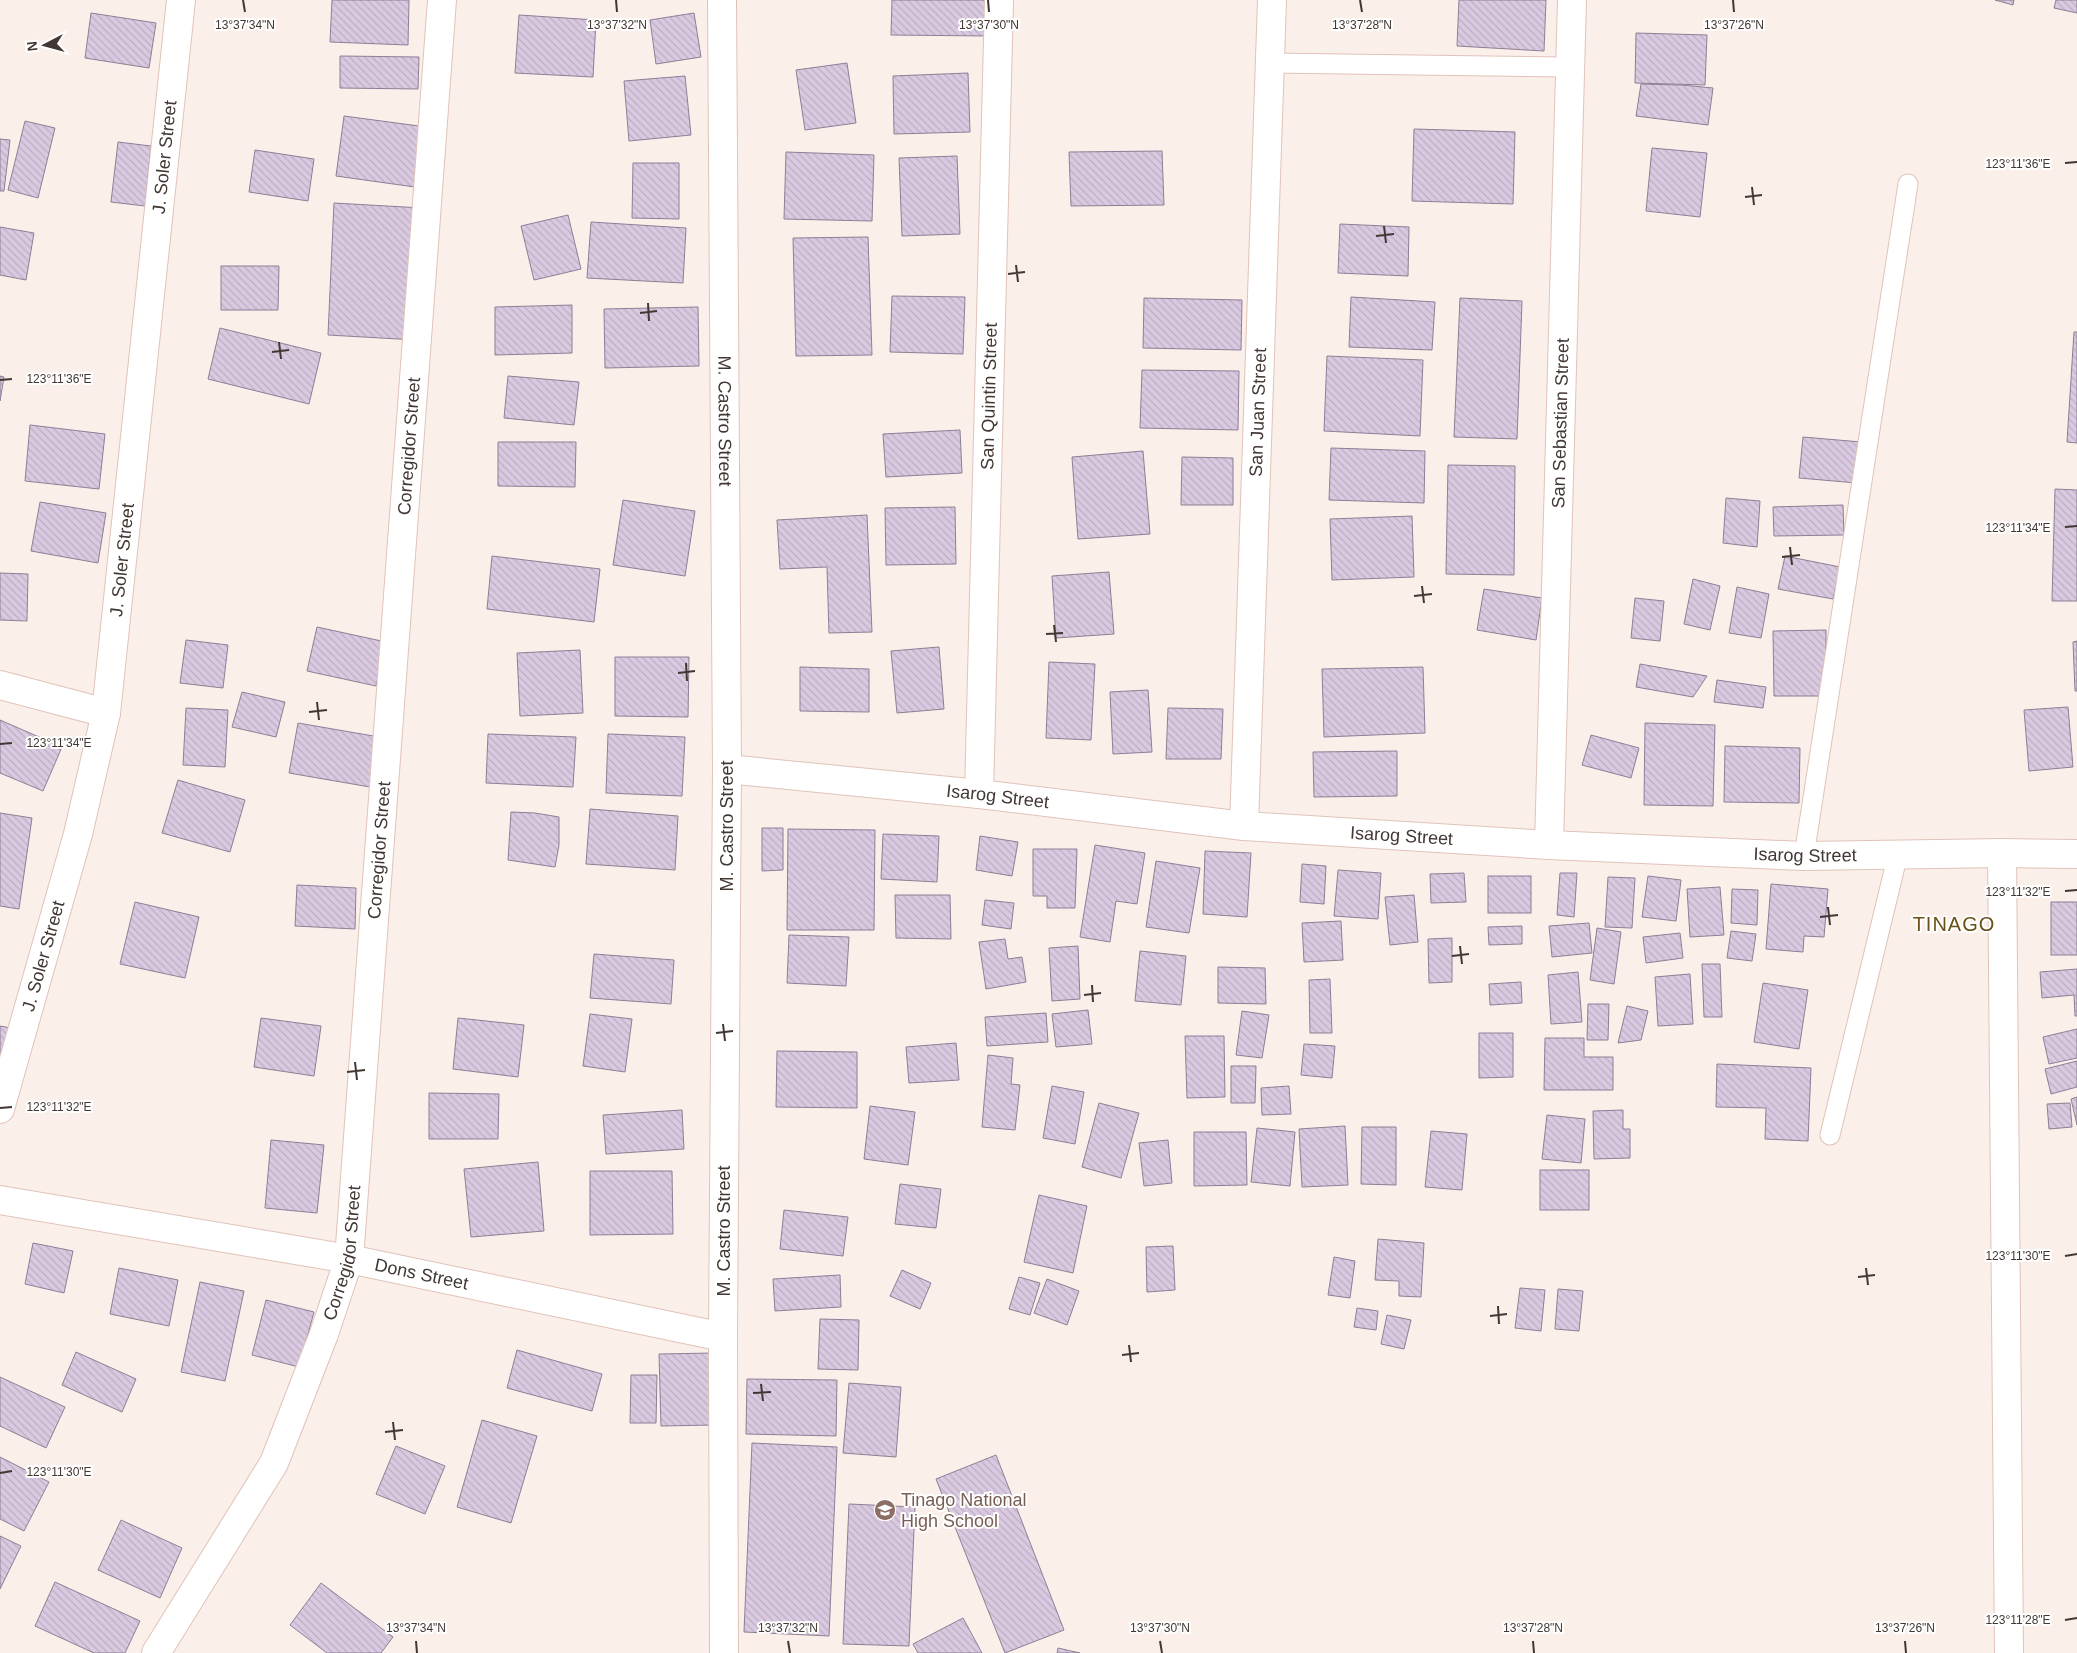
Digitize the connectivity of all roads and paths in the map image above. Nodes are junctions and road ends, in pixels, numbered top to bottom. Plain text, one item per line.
1 (181, 0) edge
2 (442, 0) edge
3 (722, 0) edge
4 (999, 0) edge
5 (1272, 0) edge
6 (1572, 0) edge
7 (1270, 63) junction
8 (1570, 67) junction
9 (1908, 184) dead end
10 (0, 685) edge
11 (106, 713) junction
12 (727, 769) junction
13 (979, 794) junction
14 (1244, 826) junction
15 (1549, 846) junction
16 (2002, 853) junction
17 (1898, 854) junction
18 (2077, 854) edge
19 (1804, 856) junction
20 (0, 1109) edge
21 (1830, 1134) dead end
22 (0, 1200) edge
23 (349, 1259) junction
24 (723, 1337) junction
25 (156, 1653) edge
26 (724, 1653) edge
27 (2009, 1653) edge

1 - 11 street, J. Soler Street
2 - 23 street, Corregidor Street
3 - 12 street, M. Castro Street
4 - 13 street, San Quintin Street
5 - 7 street, San Juan Street
6 - 8 street, San Sebastian Street
7 - 8 lane
7 - 14 street, San Juan Street
8 - 15 street, San Sebastian Street
9 - 19 lane
10 - 11 street
11 - 20 street, J. Soler Street
12 - 13 street, Isarog Street
12 - 24 street, M. Castro Street
13 - 14 street, Isarog Street
14 - 15 street, Isarog Street
15 - 19 street, Isarog Street
16 - 17 street, Isarog Street
16 - 18 street, Isarog Street
16 - 27 street
17 - 19 street, Isarog Street
17 - 21 lane
22 - 23 street, Dons Street
23 - 24 street, Dons Street
23 - 25 street, Corregidor Street
24 - 26 street, M. Castro Street

